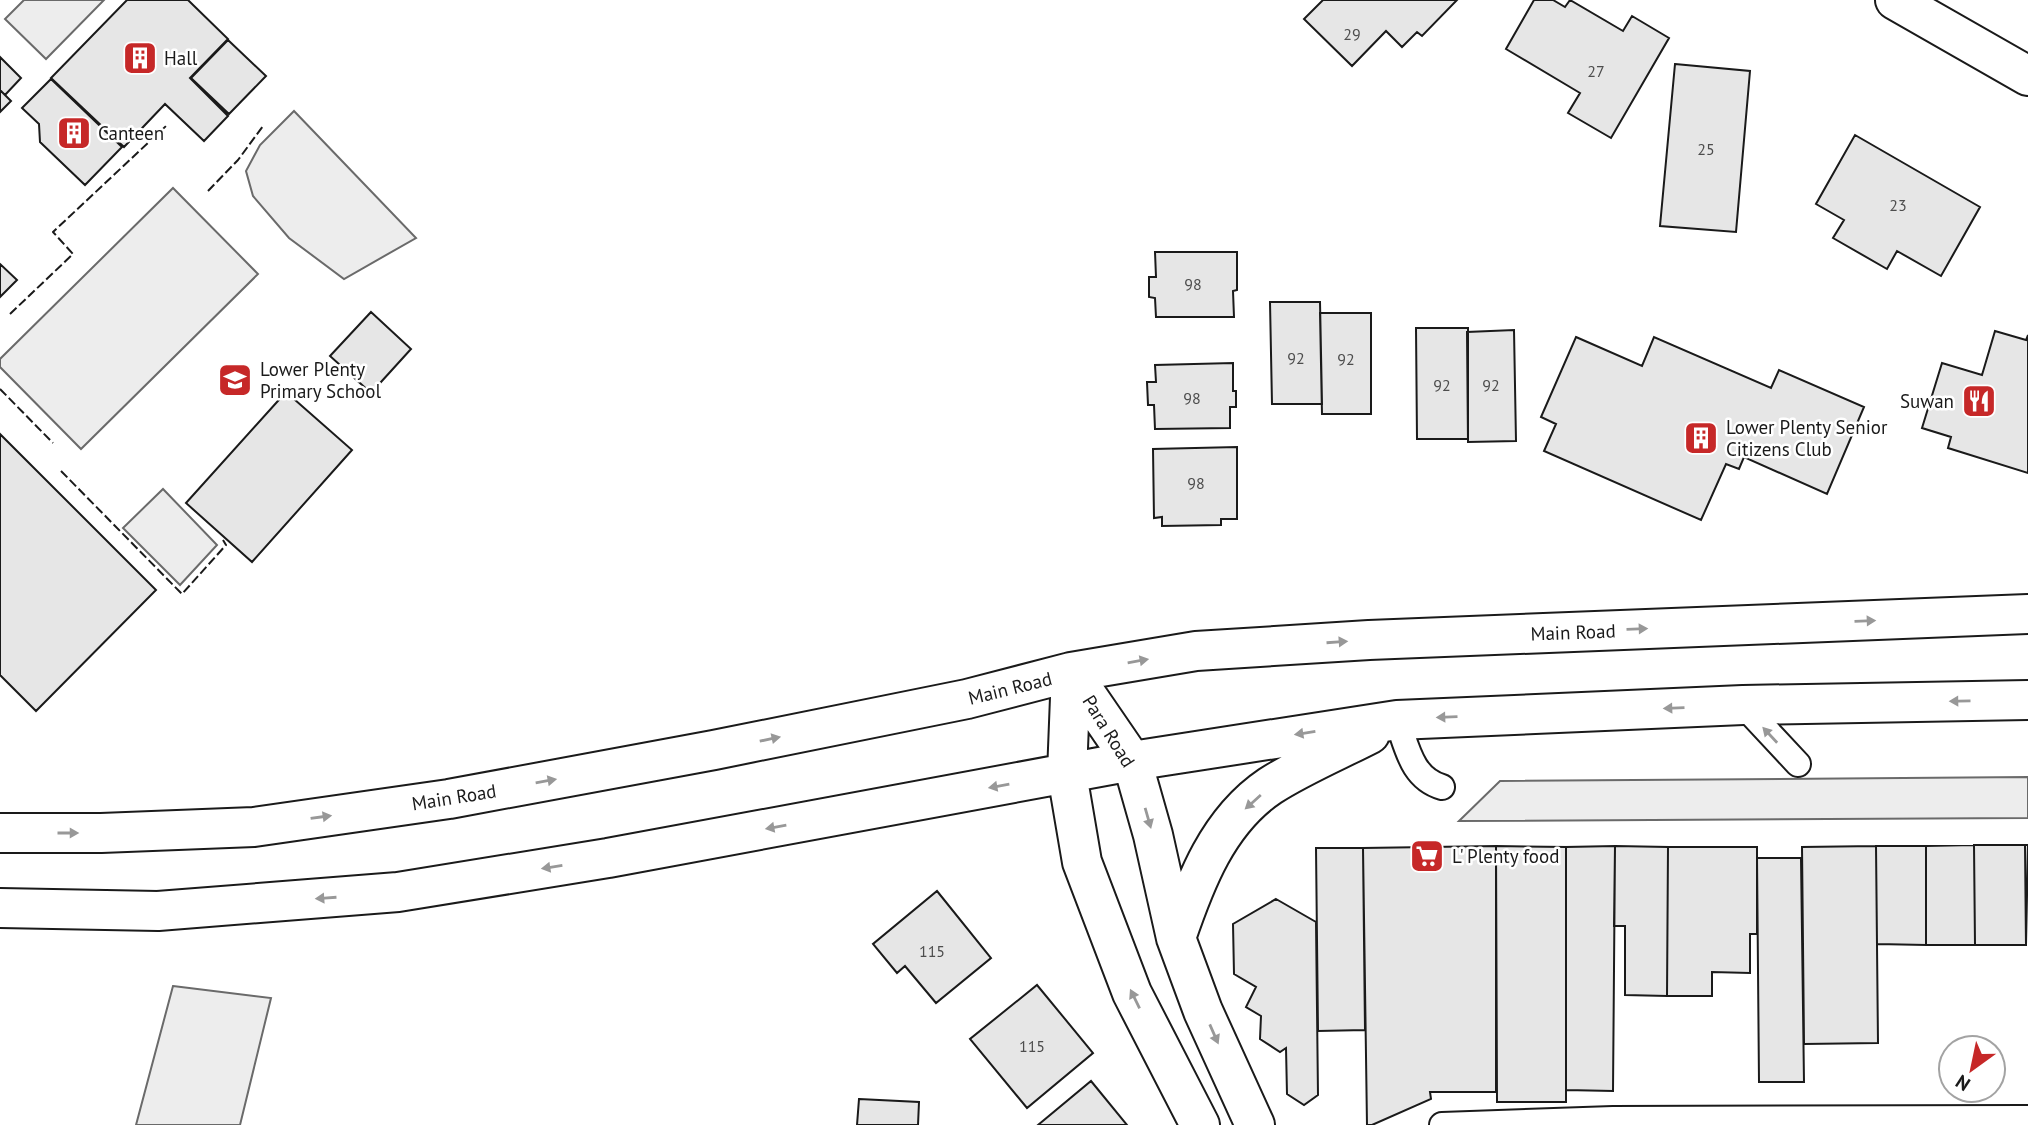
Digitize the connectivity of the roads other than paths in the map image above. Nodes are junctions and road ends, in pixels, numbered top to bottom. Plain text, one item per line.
1 (1895, 0) edge
2 (2028, 76) edge
3 (2028, 614) edge
4 (1071, 673) junction
5 (2028, 700) edge
6 (1743, 705) junction
7 (1396, 720) junction
8 (1132, 761) junction
9 (1798, 764) dead end
10 (1067, 774) junction
11 (1442, 787) dead end
12 (0, 833) edge
13 (0, 908) edge
14 (1176, 938) junction
15 (2028, 1118) edge
16 (1754, 1121) edge
17 (1200, 1125) edge
18 (1255, 1125) edge
19 (1441, 1125) edge

1 - 2 main road
4 -> 3 main road, Main Road
4 - 8 main road, Para Road
4 - 10 main road, Para Road
12 -> 4 main road, Main Road
5 -> 6 main road
6 -> 7 main road
9 -> 6 lane
7 -> 8 main road
7 - 11 lane
7 -> 14 main road
8 - 10 main road
8 -> 14 main road, Para Road
10 -> 13 main road
17 -> 10 main road, Para Road
14 -> 18 main road, Para Road
15 - 16 lane
16 - 19 lane

